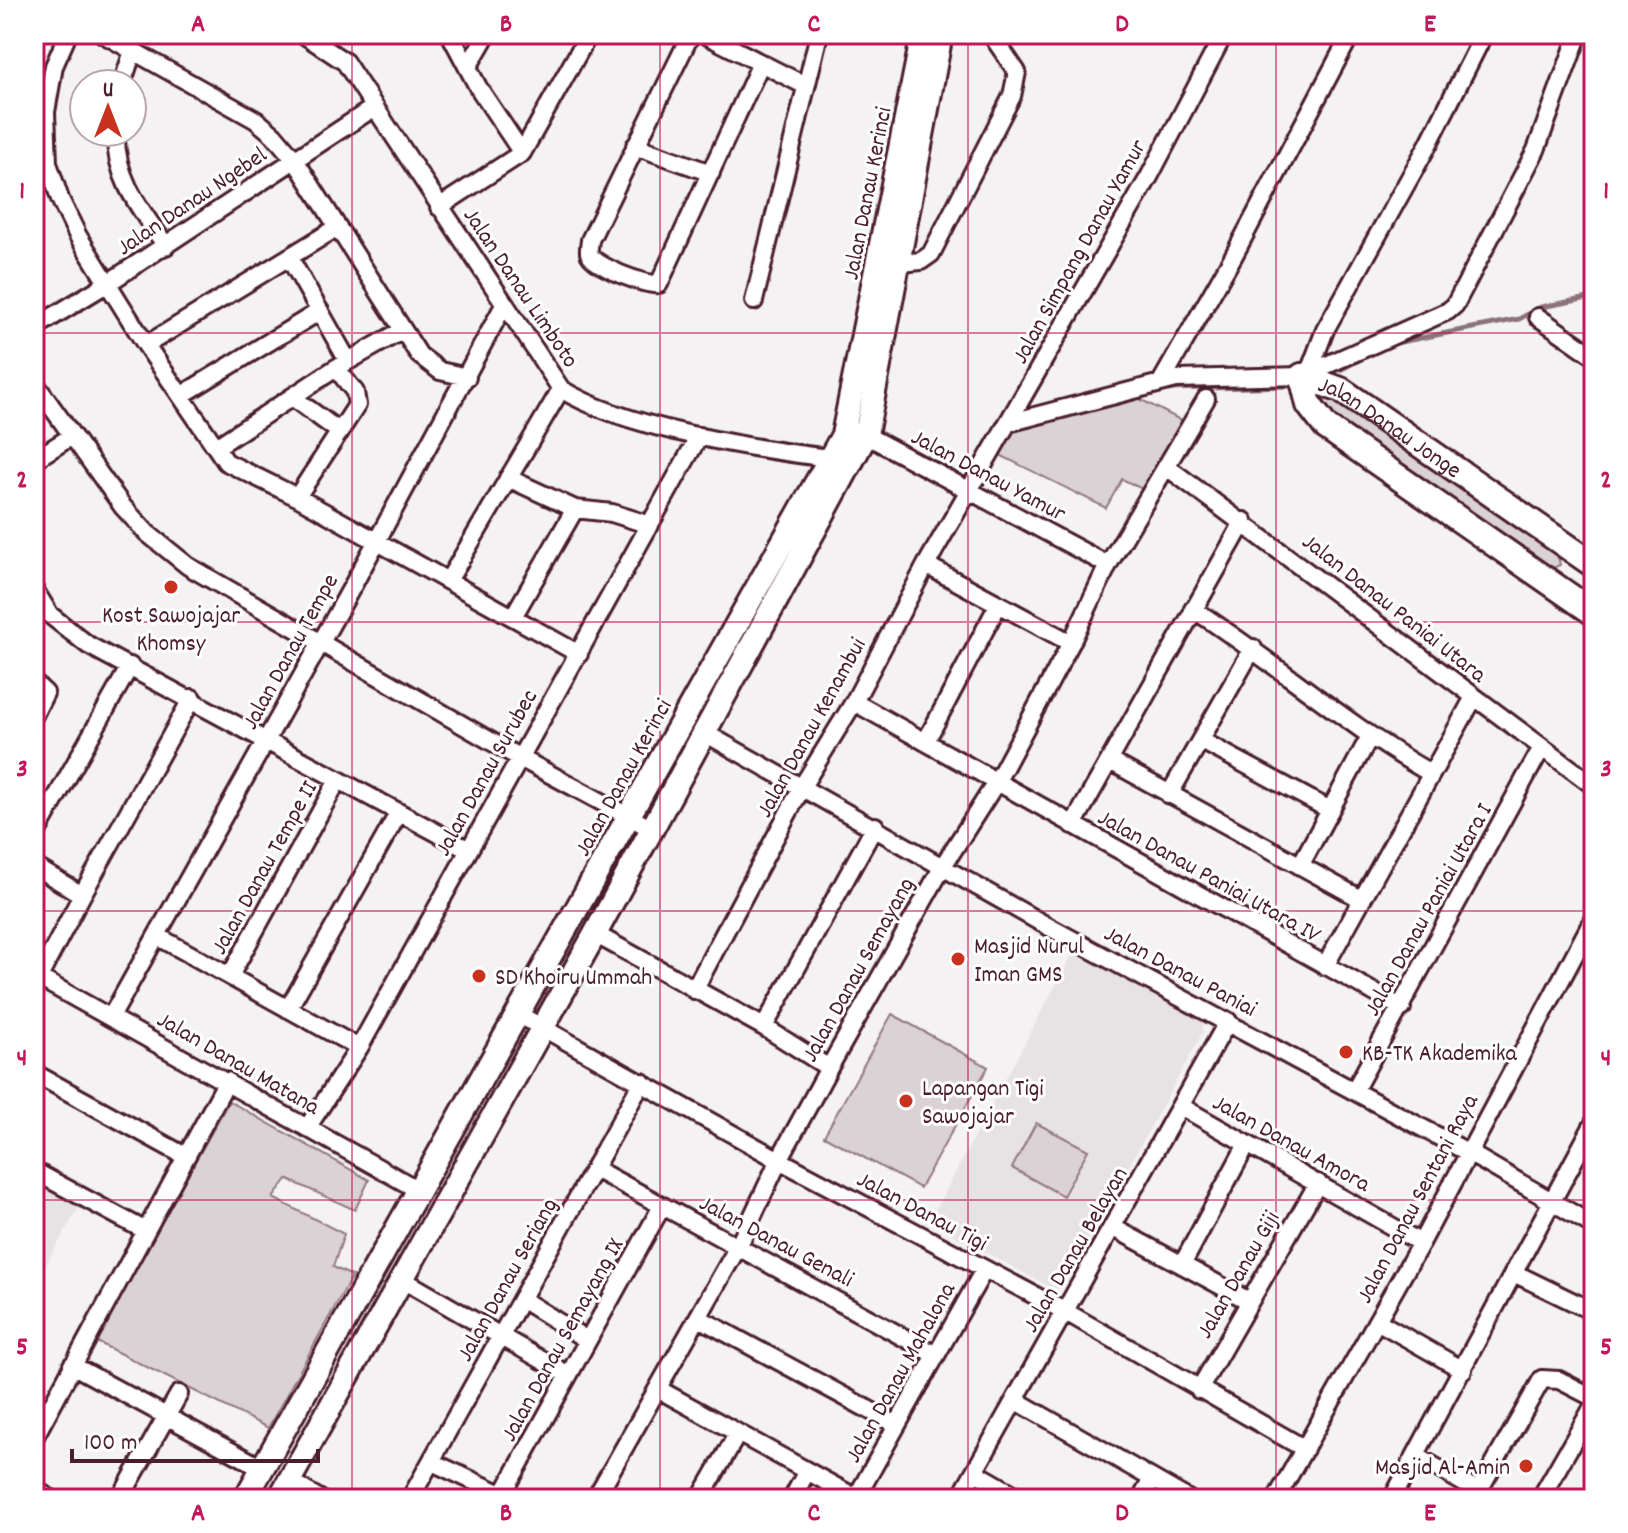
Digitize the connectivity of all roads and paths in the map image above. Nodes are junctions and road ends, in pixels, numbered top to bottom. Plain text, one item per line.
1 (68, 34) edge
2 (103, 34) edge
3 (303, 34) edge
4 (450, 34) edge
5 (487, 34) edge
6 (589, 34) edge
7 (691, 34) edge
8 (704, 34) edge
9 (819, 34) edge
10 (923, 34) edge
11 (941, 34) edge
12 (991, 34) edge
13 (1224, 34) edge
14 (1351, 34) edge
15 (1484, 34) edge
16 (1576, 35) edge
17 (133, 51) junction
18 (761, 63) junction
19 (468, 67) junction
20 (127, 68) edge
21 (806, 86) junction
22 (373, 108) junction
23 (635, 146) junction
24 (117, 148) edge
25 (522, 153) junction
26 (295, 160) junction
27 (711, 173) junction
28 (439, 207) junction
29 (338, 227) junction
30 (166, 246) junction
31 (289, 257) junction
32 (901, 263) junction
33 (108, 283) junction
34 (754, 301) dead end
35 (504, 305) junction
36 (320, 311) junction
37 (1538, 317) dead end
38 (34, 328) edge
39 (403, 330) junction
40 (146, 345) junction
41 (1594, 356) edge
42 (342, 364) junction
43 (1305, 374) junction
44 (467, 377) junction
45 (34, 382) edge
46 (1161, 382) junction
47 (561, 389) junction
48 (182, 395) junction
49 (292, 397) junction
50 (1206, 399) dead end
51 (1008, 423) junction
52 (856, 430) junction
53 (340, 432) junction
54 (72, 436) junction
55 (699, 436) junction
56 (216, 447) junction
57 (829, 458) junction
58 (34, 460) edge
59 (1167, 467) junction
60 (508, 478) junction
61 (969, 490) junction
62 (297, 497) junction
63 (575, 509) junction
64 (1244, 521) junction
65 (650, 525) junction
66 (377, 542) junction
67 (1588, 560) edge
68 (926, 565) junction
69 (1108, 565) junction
70 (448, 581) junction
71 (34, 589) edge
72 (1559, 589) junction
73 (998, 605) junction
74 (1193, 609) junction
75 (1594, 613) edge
76 (514, 615) junction
77 (321, 643) junction
78 (1071, 643) junction
79 (1253, 648) junction
80 (579, 654) junction
81 (130, 666) junction
82 (34, 683) edge
83 (192, 698) junction
84 (1473, 699) junction
85 (854, 702) junction
86 (34, 715) edge
87 (703, 732) junction
88 (1369, 738) junction
89 (267, 741) junction
90 (926, 741) junction
91 (1202, 741) junction
92 (1541, 749) junction
93 (520, 758) junction
94 (1110, 761) junction
95 (1430, 773) junction
96 (338, 780) junction
97 (997, 781) junction
98 (803, 785) junction
99 (1594, 786) edge
100 (1169, 795) junction
101 (1330, 810) junction
102 (398, 814) junction
103 (640, 822) junction
104 (1073, 825) junction
105 (875, 826) junction
106 (34, 837) edge
107 (469, 850) junction
108 (34, 866) edge
109 (943, 866) junction
110 (1300, 866) junction
111 (82, 895) junction
112 (1361, 899) junction
113 (1594, 918) edge
114 (595, 934) junction
115 (157, 936) junction
116 (1325, 966) junction
117 (36, 976) edge
118 (230, 976) junction
119 (694, 990) junction
120 (1402, 1008) junction
121 (288, 1009) junction
122 (518, 1014) junction
123 (111, 1017) junction
124 (1228, 1021) junction
125 (541, 1027) junction
126 (764, 1027) junction
127 (359, 1048) junction
128 (829, 1068) junction
129 (34, 1073) edge
130 (227, 1081) junction
131 (642, 1082) junction
132 (1354, 1091) junction
133 (1182, 1107) junction
134 (307, 1128) junction
135 (1592, 1131) edge
136 (1247, 1144) junction
137 (1469, 1153) junction
138 (185, 1156) junction
139 (779, 1160) junction
140 (595, 1169) junction
141 (34, 1171) edge
142 (1318, 1183) junction
143 (420, 1191) junction
144 (1553, 1203) junction
145 (662, 1206) junction
146 (1594, 1226) edge
147 (1114, 1228) junction
148 (144, 1230) junction
149 (1421, 1243) junction
150 (739, 1245) junction
151 (1182, 1265) junction
152 (984, 1270) junction
153 (1516, 1274) junction
154 (400, 1278) junction
155 (523, 1300) junction
156 (1249, 1301) junction
157 (1066, 1312) junction
158 (1594, 1312) edge
159 (699, 1318) junction
160 (1377, 1321) junction
161 (501, 1337) junction
162 (587, 1340) junction
163 (936, 1355) junction
164 (72, 1365) junction
165 (320, 1366) junction
166 (1463, 1370) junction
167 (568, 1375) junction
168 (342, 1380) junction
169 (658, 1389) junction
170 (1199, 1390) junction
171 (179, 1394) dead end
172 (1594, 1398) edge
173 (1015, 1400) junction
174 (1594, 1405) edge
175 (166, 1418) junction
176 (897, 1425) junction
177 (738, 1433) junction
178 (34, 1438) edge
179 (1305, 1449) junction
180 (1416, 1456) junction
181 (432, 1462) junction
182 (262, 1468) junction
183 (807, 1471) junction
184 (975, 1472) junction
185 (1152, 1479) junction
186 (34, 1489) edge
187 (284, 1490) edge
188 (507, 1497) edge
189 (1481, 1497) edge
190 (51, 1499) edge
191 (120, 1499) edge
192 (245, 1499) edge
193 (320, 1499) edge
194 (410, 1499) edge
195 (595, 1499) edge
196 (700, 1499) edge
197 (792, 1499) edge
198 (857, 1499) edge
199 (959, 1499) edge
200 (1022, 1499) edge
201 (1141, 1499) edge
202 (1188, 1499) edge
203 (1276, 1499) edge
204 (1392, 1499) edge
205 (1540, 1499) edge

1 - 33 street
2 - 17 street
3 - 22 street, Jalan Danau Limboto
4 - 19 street
5 - 19 street
6 - 25 street
7 - 23 street
8 - 18 street
9 - 21 street
10 - 52 street, Jalan Danau Kerinci
11 - 32 street, Jalan Danau Kerinci
12 - 32 street
13 - 51 street, Jalan Simpang Danau Yamur
14 - 46 street
15 - 43 street
16 - 43 street
17 - 20 street
17 - 26 street
18 - 21 street
18 - 27 street
19 - 25 street
21 - 34 street
22 - 26 street, Jalan Danau Ngebel
22 - 28 street, Jalan Danau Limboto
23 - 27 street
23 - 27 street
24 - 30 street
25 - 28 street
26 - 29 street
26 - 30 street, Jalan Danau Ngebel
28 - 35 street, Jalan Danau Limboto
29 - 31 street
29 - 39 street
30 - 33 street, Jalan Danau Ngebel
31 - 36 street
31 - 40 street
32 - 52 street, Jalan Danau Kerinci
33 - 38 street, Jalan Danau Ngebel
33 - 40 street
35 - 44 street, Jalan Danau Tempe
35 - 47 street, Jalan Danau Limboto
36 - 42 street
36 - 48 street
37 - 41 street
39 - 42 street
39 - 44 street
40 - 48 street
42 - 49 street
42 - 53 street
43 - 46 street
43 - 67 main road, Jalan Danau Jonge
43 - 72 main road, Jalan Danau Jonge
44 - 66 street, Jalan Danau Tempe
45 - 54 street
46 - 51 street
47 - 55 street, Jalan Danau Limboto
47 - 60 street
48 - 56 street
49 - 53 street
49 - 56 street
50 - 59 street, Jalan Danau Semayang
51 - 61 street, Jalan Simpang Danau Yamur
52 - 57 street, Jalan Danau Kerinci
52 - 61 street, Jalan Danau Yamur
52 - 87 street, Jalan Danau Kerinci
53 - 62 street
54 - 58 street
54 - 77 street
55 - 57 street, Jalan Danau Limboto
55 - 65 street, Jalan Danau Surubec
56 - 62 street
57 - 103 street, Jalan Danau Kerinci
59 - 64 street, Jalan Danau Paniai Utara
59 - 69 street, Jalan Danau Semayang
60 - 63 street
60 - 70 street
61 - 68 street, Jalan Danau Kenambui
61 - 69 street, Jalan Danau Yamur
62 - 66 street
63 - 65 street
63 - 76 street
64 - 74 street
64 - 84 street, Jalan Danau Paniai Utara
65 - 80 street, Jalan Danau Surubec
66 - 70 street
66 - 77 street, Jalan Danau Tempe
67 - 72 main road
68 - 73 street
68 - 85 street, Jalan Danau Kenambui
69 - 78 street, Jalan Danau Semayang
70 - 76 street
71 - 81 street
72 - 75 main road, Jalan Danau Jonge
73 - 78 street
73 - 90 street
74 - 79 street
74 - 94 street
76 - 80 street
77 - 89 street, Jalan Danau Tempe
77 - 93 street
78 - 97 street, Jalan Danau Semayang
79 - 88 street
79 - 91 street
80 - 93 street, Jalan Danau Surubec
81 - 83 street
81 - 106 street
82 - 86 street
83 - 89 street
83 - 111 street
84 - 92 street, Jalan Danau Paniai Utara
84 - 95 street
85 - 90 street, Jalan Danau Paniai Utara IV
85 - 98 street, Jalan Danau Kenambui
87 - 98 street, Jalan Danau Paniai
87 - 103 street, Jalan Danau Kerinci
88 - 95 street
88 - 101 street
89 - 96 street
89 - 115 street, Jalan Danau Tempe
90 - 97 street, Jalan Danau Paniai Utara IV
91 - 100 street
91 - 101 street
92 - 99 street, Jalan Danau Paniai Utara
92 - 120 street, Jalan Danau Paniai Utara I
93 - 103 street
93 - 107 street, Jalan Danau Surubec
94 - 100 street
94 - 104 street
95 - 112 street
96 - 102 street
96 - 118 street, Jalan Danau Tempe II
97 - 104 street, Jalan Danau Paniai Utara IV
97 - 109 street, Jalan Danau Semayang
98 - 105 street, Jalan Danau Paniai
98 - 119 street, Jalan Danau Kenambui
100 - 110 street
101 - 110 street
102 - 107 street
102 - 121 street
103 - 114 street, Jalan Danau Kerinci
103 - 122 street, Jalan Danau Kerinci
104 - 116 street, Jalan Danau Paniai Utara IV
105 - 109 street, Jalan Danau Paniai
105 - 126 street
107 - 127 street, Jalan Danau Surubec
108 - 111 street
109 - 124 street, Jalan Danau Paniai
109 - 128 street, Jalan Danau Semayang
110 - 112 street
111 - 117 street
112 - 116 street
113 - 137 street, Jalan Danau Sentani Raya
114 - 119 street
114 - 125 street, Jalan Danau Kerinci
115 - 118 street
115 - 123 street, Jalan Danau Tempe
116 - 120 street, Jalan Danau Paniai Utara IV
117 - 123 street, Jalan Danau Matana
118 - 121 street
119 - 126 street
120 - 132 street, Jalan Danau Paniai Utara I
121 - 127 street
122 - 125 street, Jalan Danau Tigi
122 - 143 street, Jalan Danau Kerinci
123 - 130 street, Jalan Danau Matana
124 - 132 street, Jalan Danau Paniai
124 - 133 street, Jalan Danau Belayan
125 - 131 street, Jalan Danau Tigi
125 - 154 street, Jalan Danau Kerinci
126 - 128 street
127 - 134 street, Jalan Danau Surubec
128 - 139 street, Jalan Danau Semayang
129 - 138 street
130 - 134 street, Jalan Danau Matana
130 - 138 street
131 - 139 street, Jalan Danau Tigi
131 - 140 street, Jalan Danau Seriang
132 - 137 street, Jalan Danau Paniai
133 - 136 street, Jalan Danau Amora
133 - 147 street, Jalan Danau Belayan
134 - 143 street, Jalan Danau Matana
135 - 144 street
136 - 142 street, Jalan Danau Amora
136 - 151 street
137 - 144 street, Jalan Danau Paniai
137 - 149 street, Jalan Danau Sentani Raya
138 - 148 street
139 - 150 street, Jalan Danau Semayang
139 - 152 street, Jalan Danau Tigi
140 - 145 street, Jalan Danau Genali
140 - 155 street, Jalan Danau Seriang
141 - 148 street
142 - 149 street, Jalan Danau Amora
142 - 156 street, Jalan Danau Giji
143 - 165 street, Jalan Danau Kerinci
144 - 146 street, Jalan Danau Paniai
144 - 153 street
145 - 150 street, Jalan Danau Genali
145 - 162 street, Jalan Danau Semayang IX
147 - 151 street
147 - 157 street, Jalan Danau Belayan
148 - 164 street
149 - 160 street, Jalan Danau Sentani Raya
150 - 159 street, Jalan Danau Semayang
150 - 163 street, Jalan Danau Genali
151 - 156 street
152 - 157 street, Jalan Danau Tigi
152 - 163 street, Jalan Danau Mahalona
153 - 158 street
153 - 166 street
154 - 161 street
154 - 168 street, Jalan Danau Kerinci
155 - 161 street, Jalan Danau Seriang
155 - 162 street
156 - 170 street, Jalan Danau Giji
157 - 170 street, Jalan Danau Tigi
157 - 173 street, Jalan Danau Belayan
159 - 169 street, Jalan Danau Semayang
159 - 176 street
160 - 166 street
160 - 179 street, Jalan Danau Sentani Raya
161 - 167 street
161 - 181 street, Jalan Danau Seriang
162 - 167 street, Jalan Danau Semayang IX
163 - 176 street, Jalan Danau Mahalona
164 - 175 street
164 - 178 street
165 - 168 street
165 - 182 street, Jalan Danau Kerinci
166 - 180 street
167 - 188 street, Jalan Danau Semayang IX
168 - 187 street, Jalan Danau Kerinci
169 - 177 street
169 - 195 street, Jalan Danau Semayang
170 - 179 street, Jalan Danau Tigi
171 - 175 street
172 - 189 street
173 - 184 street, Jalan Danau Belayan
173 - 185 street
174 - 205 street
175 - 182 street
175 - 191 street
176 - 198 street, Jalan Danau Mahalona
177 - 183 street
177 - 196 street
179 - 203 street, Jalan Danau Sentani Raya
180 - 189 street
180 - 204 street
181 - 188 street
181 - 194 street, Jalan Danau Seriang
182 - 192 street, Jalan Danau Kerinci
183 - 197 street
183 - 198 street
184 - 199 street, Jalan Danau Belayan
184 - 200 street
185 - 201 street
185 - 202 street
186 - 190 street
187 - 193 street

